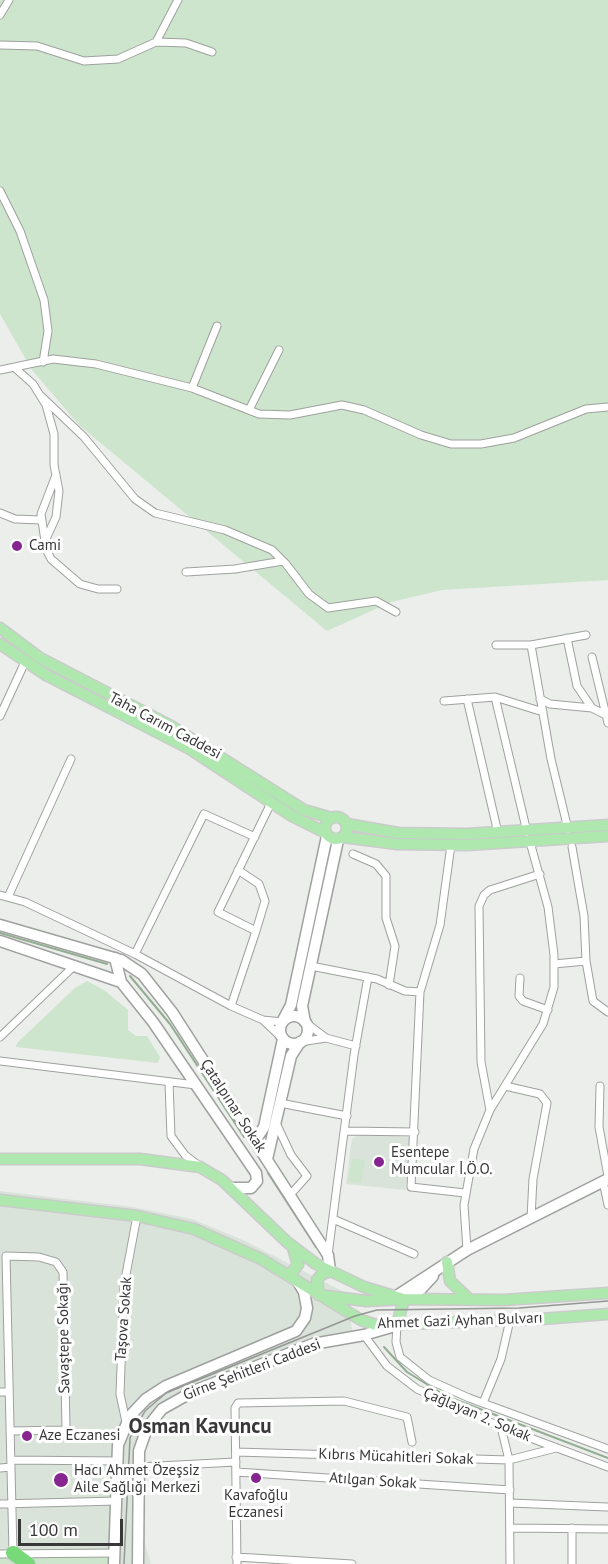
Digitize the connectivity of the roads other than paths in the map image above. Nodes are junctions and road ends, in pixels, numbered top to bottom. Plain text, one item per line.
1 (9, 0) edge
2 (178, 0) edge
3 (0, 15) edge
4 (156, 42) junction
5 (0, 45) edge
6 (212, 52) dead end
7 (0, 191) edge
8 (217, 326) dead end
9 (279, 350) dead end
10 (43, 362) junction
11 (15, 368) junction
12 (0, 370) edge
13 (192, 388) junction
14 (41, 396) junction
15 (608, 407) edge
16 (249, 410) junction
17 (56, 475) junction
18 (0, 513) edge
19 (41, 520) junction
20 (45, 541) junction
21 (283, 561) junction
22 (186, 572) dead end
23 (117, 589) dead end
24 (396, 612) dead end
25 (0, 628) edge
26 (586, 635) dead end
27 (567, 638) junction
28 (0, 644) edge
29 (496, 645) dead end
30 (531, 645) junction
31 (592, 657) dead end
32 (25, 662) junction
33 (495, 697) junction
34 (467, 699) junction
35 (540, 699) junction
36 (444, 701) dead end
37 (592, 708) junction
38 (543, 712) junction
39 (0, 716) edge
40 (607, 720) edge
41 (71, 759) dead end
42 (271, 803) junction
43 (332, 818) junction
44 (347, 824) junction
45 (608, 825) edge
46 (568, 829) junction
47 (498, 833) junction
48 (334, 836) junction
49 (608, 836) edge
50 (255, 837) junction
51 (528, 837) junction
52 (451, 845) junction
53 (572, 847) dead end
54 (353, 854) dead end
55 (238, 870) junction
56 (540, 874) junction
57 (0, 895) edge
58 (8, 897) junction
59 (0, 925) edge
60 (256, 931) junction
61 (0, 941) edge
62 (115, 945) junction
63 (135, 954) junction
64 (115, 958) junction
65 (586, 961) junction
66 (554, 964) junction
67 (75, 965) junction
68 (311, 966) junction
69 (368, 977) junction
70 (520, 978) dead end
71 (121, 982) junction
72 (389, 985) junction
73 (420, 992) junction
74 (231, 1006) junction
75 (548, 1010) junction
76 (608, 1012) edge
77 (263, 1020) junction
78 (282, 1022) junction
79 (305, 1022) junction
80 (0, 1037) edge
81 (326, 1038) junction
82 (283, 1039) junction
83 (300, 1042) junction
84 (356, 1046) junction
85 (0, 1061) edge
86 (169, 1082) junction
87 (196, 1085) junction
88 (505, 1086) junction
89 (600, 1086) dead end
90 (280, 1103) junction
91 (490, 1110) junction
92 (348, 1116) junction
93 (276, 1122) junction
94 (346, 1131) junction
95 (415, 1132) junction
96 (255, 1141) junction
97 (0, 1159) edge
98 (267, 1159) junction
99 (200, 1167) junction
100 (606, 1179) edge
101 (232, 1188) junction
102 (465, 1193) junction
103 (290, 1195) junction
104 (0, 1200) edge
105 (608, 1205) edge
106 (137, 1216) junction
107 (531, 1218) junction
108 (333, 1219) junction
109 (292, 1246) junction
110 (467, 1250) junction
111 (414, 1254) dead end
112 (328, 1255) junction
113 (444, 1264) junction
114 (330, 1271) junction
115 (294, 1279) junction
116 (608, 1293) edge
117 (320, 1295) junction
118 (400, 1298) junction
119 (470, 1300) junction
120 (608, 1314) edge
121 (510, 1320) junction
122 (4, 1325) edge
123 (397, 1325) junction
124 (364, 1335) junction
125 (0, 1392) edge
126 (9, 1392) junction
127 (483, 1403) junction
128 (126, 1422) junction
129 (501, 1427) junction
130 (10, 1431) junction
131 (412, 1442) dead end
132 (556, 1448) junction
133 (608, 1449) edge
134 (236, 1452) junction
135 (509, 1460) junction
136 (118, 1461) junction
137 (236, 1462) junction
138 (11, 1464) junction
139 (139, 1467) junction
140 (608, 1467) edge
141 (0, 1468) edge
142 (236, 1473) junction
143 (510, 1490) junction
144 (117, 1501) junction
145 (12, 1503) junction
146 (511, 1503) junction
147 (0, 1504) edge
148 (607, 1507) edge
149 (511, 1528) junction
150 (572, 1528) junction
151 (608, 1529) edge
152 (138, 1547) junction
153 (7, 1554) edge
154 (115, 1559) edge
155 (237, 1561) edge
156 (28, 1564) edge
157 (138, 1564) edge
158 (146, 1564) edge
159 (352, 1564) edge
160 (510, 1564) edge
161 (572, 1564) edge

1 - 3 street
2 - 4 street
4 - 5 street
4 - 6 street
7 - 10 street
8 - 13 street
9 - 16 street
10 - 11 street
10 - 13 street
11 - 12 street
11 - 14 street
13 - 16 street
14 - 17 street
14 - 21 street
15 - 16 street
17 - 19 street
17 - 20 street
18 - 19 street
19 - 20 street
20 - 23 street
21 - 22 street
21 - 24 street
25 - 43 main road, Taha Carım Caddesi
26 - 27 street
27 - 30 street
27 - 37 street
28 - 32 main road, Taha Carım Caddesi
29 - 30 street
30 - 35 street
31 - 40 street
32 - 39 street
32 - 42 main road, Taha Carım Caddesi
33 - 34 street
33 - 38 street
33 - 51 street
34 - 36 street
34 - 47 street
35 - 37 street
35 - 38 street
37 - 40 street
38 - 46 street
41 - 58 street
42 - 48 main road, Taha Carım Caddesi
42 - 50 street
43 - 44 main road, Taha Carım Caddesi
43 - 48 main road
44 - 47 main road, Taha Carım Caddesi
44 - 48 main road
45 - 46 main road, Taha Carım Caddesi
46 - 51 main road, Taha Carım Caddesi
47 - 51 main road, Taha Carım Caddesi
48 - 52 main road, Taha Carım Caddesi
48 - 68 street
48 - 78 street
49 - 51 main road, Taha Carım Caddesi
50 - 55 street
50 - 63 street
51 - 52 main road, Taha Carım Caddesi
51 - 56 street
52 - 73 street
53 - 65 street
54 - 72 street
55 - 60 street
55 - 60 street
56 - 66 street
56 - 91 street
57 - 58 street
58 - 62 street
59 - 64 street, Çatalpınar Sokak
60 - 74 street
61 - 67 street
62 - 63 street
62 - 64 street
63 - 74 street
64 - 71 street
64 - 96 street, Çatalpınar Sokak
65 - 66 street
65 - 76 street
66 - 75 street
67 - 71 street
67 - 80 street
68 - 69 street
68 - 79 street
69 - 72 street
69 - 84 street
70 - 75 street
71 - 87 street, Çatalpınar Sokak
72 - 73 street
73 - 95 street
74 - 77 street
75 - 88 street
77 - 78 street
77 - 82 street
78 - 79 street
78 - 82 street
79 - 81 street
79 - 83 street
81 - 83 street
81 - 84 street
82 - 83 street
82 - 96 street
83 - 90 street
84 - 92 street
85 - 86 street
86 - 87 street
86 - 99 street
87 - 101 street, Çatalpınar Sokak
88 - 91 street
88 - 107 street
89 - 100 street
90 - 92 street
90 - 93 street
91 - 102 street
92 - 94 street
93 - 98 street
93 - 103 street
94 - 95 street
94 - 108 street
95 - 102 street
96 - 98 street, Çatalpınar Sokak
97 - 99 main road, Ahmet Gazi Ayhan Bulvarı
98 - 103 street, Çatalpınar Sokak
99 - 101 main road, Ahmet Gazi Ayhan Bulvarı
100 - 105 street
100 - 107 street
101 - 109 main road, Ahmet Gazi Ayhan Bulvarı
102 - 110 street
103 - 112 street, Çatalpınar Sokak
104 - 106 main road, Ahmet Gazi Ayhan Bulvarı
106 - 115 main road, Ahmet Gazi Ayhan Bulvarı
106 - 128 street, Taşova Sokak
107 - 110 street
108 - 111 street
108 - 112 street
109 - 114 main road, Ahmet Gazi Ayhan Bulvarı
109 - 115 main road
110 - 113 street
112 - 114 street, Çatalpınar Sokak
113 - 118 street
113 - 119 main road
114 - 117 main road
114 - 118 main road, Ahmet Gazi Ayhan Bulvarı
115 - 117 main road, Ahmet Gazi Ayhan Bulvarı
115 - 128 street, Girne Şehitleri Caddesi
116 - 119 main road, Ahmet Gazi Ayhan Bulvarı
117 - 118 main road
117 - 123 main road, Ahmet Gazi Ayhan Bulvarı
118 - 119 main road, Ahmet Gazi Ayhan Bulvarı
118 - 123 main road
120 - 121 main road, Ahmet Gazi Ayhan Bulvarı
121 - 123 main road, Ahmet Gazi Ayhan Bulvarı
121 - 127 street
122 - 126 street
122 - 130 street, Savaştepe Sokağı
123 - 124 street, Girne Şehitleri Caddesi
123 - 127 street, Çağlayan 2. Sokak
124 - 129 street, Çağlayan 2. Sokak
124 - 139 street, Girne Şehitleri Caddesi
125 - 126 street
126 - 130 street
127 - 133 street, Çağlayan 2. Sokak
128 - 136 street, Girne Şehitleri Caddesi
129 - 132 street, Çağlayan 2. Sokak
129 - 135 street
130 - 138 street
131 - 134 street
132 - 135 street, Kıbrıs Mücahitleri Sokak
132 - 140 street, Çağlayan 2. Sokak
134 - 135 street, Kıbrıs Mücahitleri Sokak
134 - 137 street
135 - 143 street
136 - 138 street
136 - 144 street, Girne Şehitleri Caddesi
137 - 139 street
137 - 142 street
138 - 141 street
138 - 145 street
139 - 152 street, Girne Şehitleri Caddesi
142 - 143 street, Atılgan Sokak
142 - 155 street
143 - 146 street
144 - 145 street
144 - 154 street, Girne Şehitleri Caddesi
145 - 147 street
145 - 153 street
146 - 148 street
146 - 149 street
149 - 150 street
149 - 160 street
150 - 151 street
150 - 161 street
152 - 157 street, Girne Şehitleri Caddesi
152 - 158 street
153 - 154 street
153 - 156 highway
155 - 159 street

